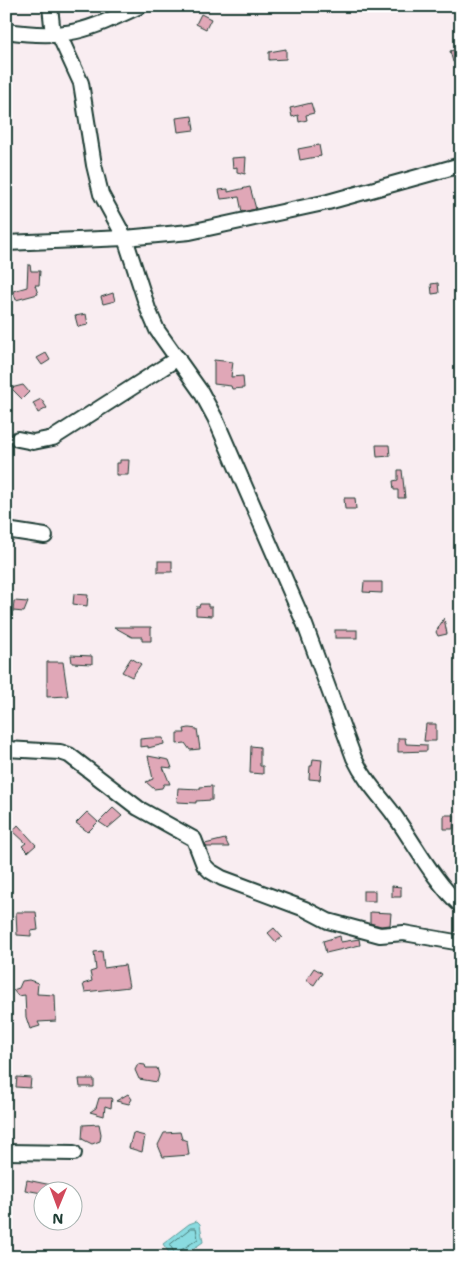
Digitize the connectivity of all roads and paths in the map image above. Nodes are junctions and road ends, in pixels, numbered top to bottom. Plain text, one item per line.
1 (50, 6) edge
2 (140, 6) edge
3 (6, 32) edge
4 (56, 35) junction
5 (461, 165) edge
6 (125, 238) junction
7 (6, 243) edge
8 (178, 358) junction
9 (18, 439) dead end
10 (6, 530) edge
11 (45, 536) dead end
12 (6, 749) edge
13 (461, 906) edge
14 (461, 943) edge
15 (6, 1152) edge
16 (74, 1153) dead end

1 - 4 street
2 - 4 street
3 - 4 street
4 - 6 street
5 - 6 street
6 - 7 street
6 - 8 street
8 - 9 street
8 - 13 street
10 - 11 street
12 - 14 street
15 - 16 street

